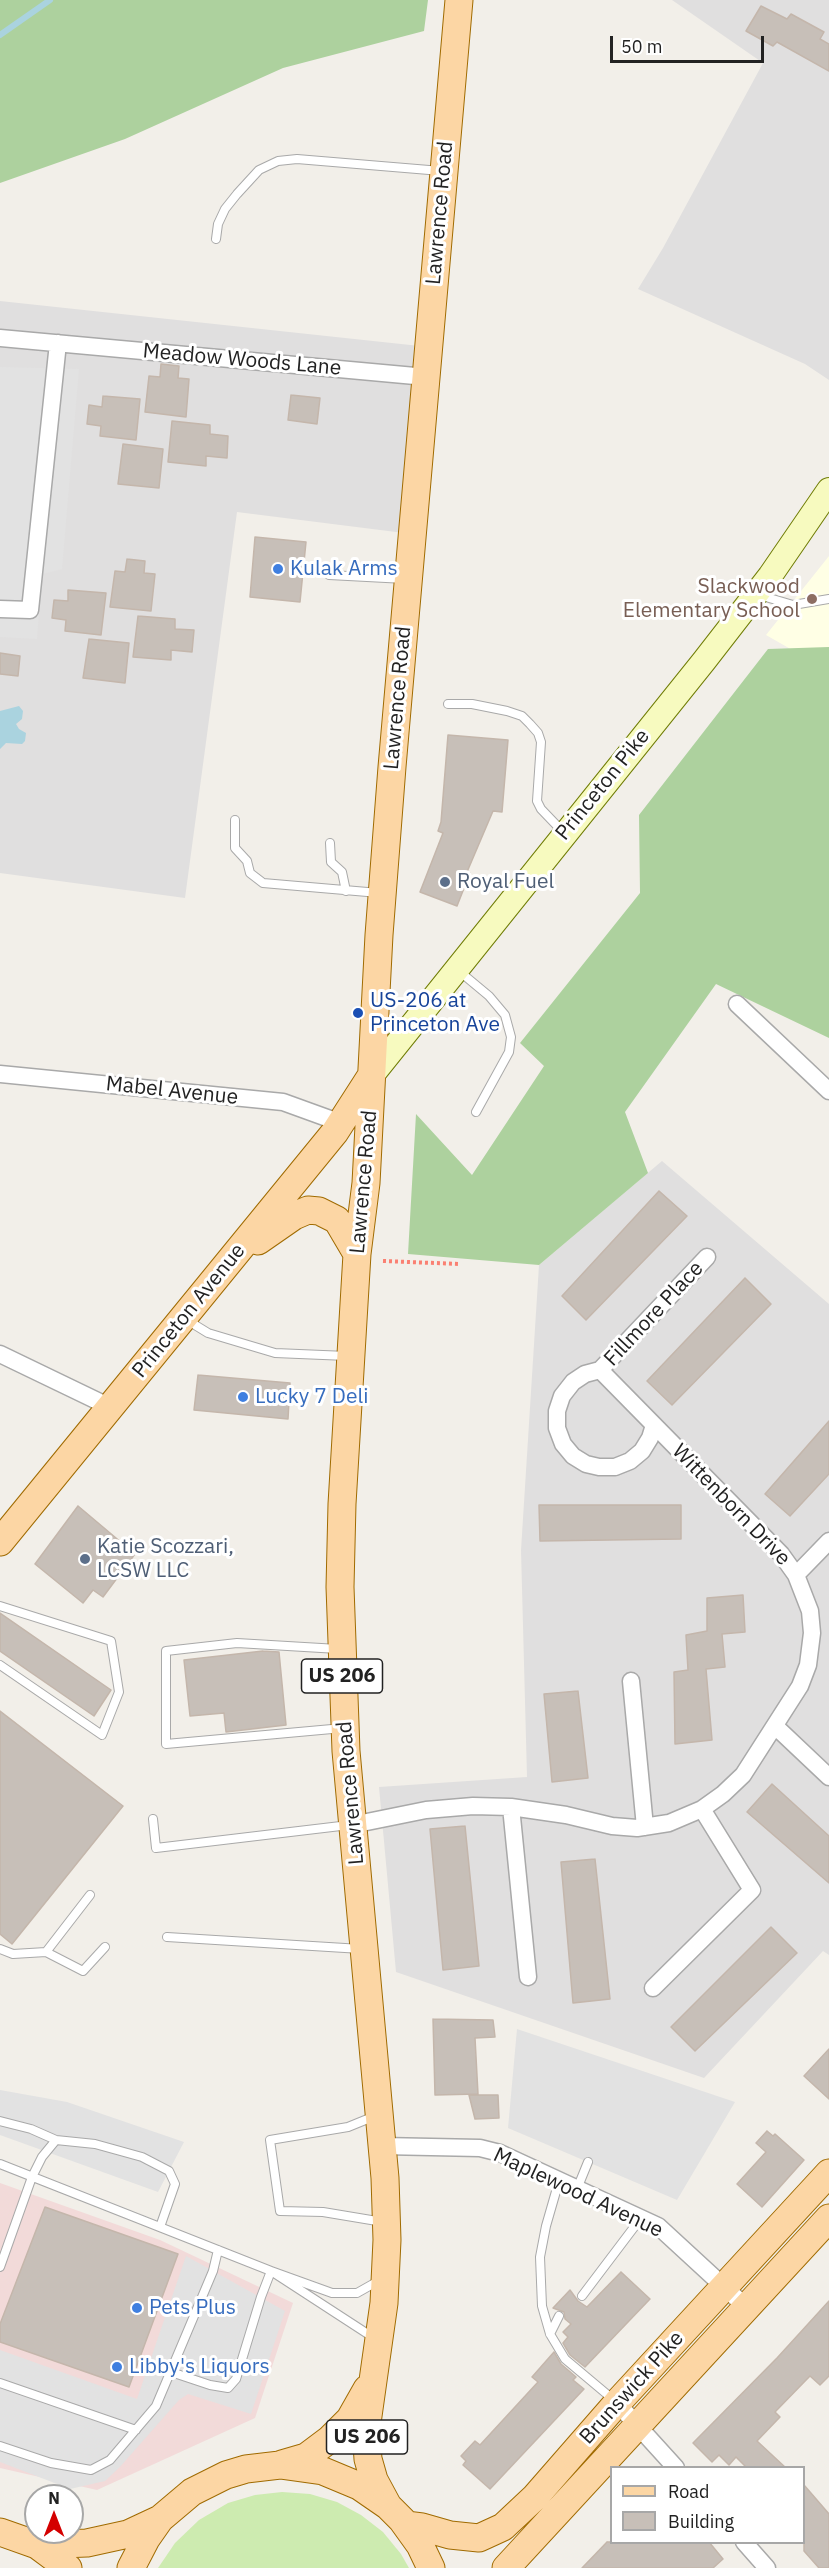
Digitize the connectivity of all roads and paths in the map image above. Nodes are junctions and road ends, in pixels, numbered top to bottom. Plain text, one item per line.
1 (459, 0) edge
2 (444, 171) junction
3 (216, 239) dead end
4 (0, 338) edge
5 (58, 343) junction
6 (426, 377) junction
7 (829, 490) edge
8 (329, 575) dead end
9 (408, 579) junction
10 (756, 594) junction
11 (829, 599) edge
12 (0, 609) edge
13 (448, 704) dead end
14 (235, 820) dead end
15 (565, 833) junction
16 (330, 843) dead end
17 (346, 891) junction
18 (383, 894) junction
19 (457, 968) junction
20 (737, 1004) dead end
21 (0, 1074) edge
22 (372, 1075) junction
23 (829, 1091) edge
24 (476, 1112) dead end
25 (341, 1123) junction
26 (370, 1257) junction
27 (707, 1257) dead end
28 (230, 1261) junction
29 (460, 1264) dead end
30 (188, 1313) junction
31 (0, 1354) edge
32 (351, 1356) junction
33 (600, 1370) junction
34 (112, 1408) junction
35 (654, 1425) junction
36 (829, 1540) edge
37 (0, 1542) edge
38 (796, 1575) junction
39 (0, 1606) edge
40 (812, 1633) junction
41 (829, 1633) edge
42 (342, 1649) junction
43 (0, 1665) edge
44 (631, 1681) dead end
45 (774, 1726) junction
46 (345, 1728) junction
47 (829, 1778) edge
48 (511, 1807) junction
49 (702, 1809) junction
50 (153, 1819) dead end
51 (352, 1825) junction
52 (645, 1827) junction
53 (90, 1895) dead end
54 (167, 1937) dead end
55 (105, 1947) dead end
56 (364, 1949) junction
57 (0, 1950) edge
58 (46, 1952) junction
59 (528, 1977) dead end
60 (653, 1988) dead end
61 (379, 2114) junction
62 (0, 2121) edge
63 (56, 2140) junction
64 (382, 2146) junction
65 (588, 2162) dead end
66 (0, 2164) edge
67 (829, 2174) edge
68 (32, 2177) junction
69 (559, 2181) junction
70 (577, 2189) junction
71 (641, 2218) junction
72 (829, 2218) edge
73 (387, 2223) junction
74 (160, 2227) junction
75 (218, 2250) junction
76 (0, 2267) edge
77 (271, 2271) junction
78 (386, 2277) junction
79 (724, 2285) junction
80 (582, 2296) dead end
81 (746, 2307) junction
82 (559, 2316) dead end
83 (550, 2334) junction
84 (377, 2353) junction
85 (171, 2372) junction
86 (0, 2383) edge
87 (617, 2403) junction
88 (637, 2425) junction
89 (136, 2430) junction
90 (0, 2446) edge
91 (280, 2465) junction
92 (674, 2466) edge
93 (388, 2506) junction
94 (160, 2519) junction
95 (406, 2525) junction
96 (0, 2532) edge
97 (746, 2544) edge
98 (38, 2545) junction
99 (68, 2568) edge
100 (131, 2568) edge
101 (431, 2568) edge
102 (506, 2568) edge
103 (767, 2568) edge

1 - 2 main road, Lawrence Road / US 206
2 - 3 lane
2 - 6 main road, Lawrence Road / US 206
4 - 5 street, Meadow Woods Lane
5 - 6 street, Meadow Woods Lane
5 - 12 street
6 - 9 main road, Lawrence Road / US 206
7 - 10 main road, Princeton Pike
8 - 9 lane
9 - 18 main road, Lawrence Road / US 206
10 - 11 lane
10 - 15 main road, Princeton Pike
13 - 15 lane
14 - 17 lane
15 - 19 main road, Princeton Pike
16 - 17 lane
17 - 18 lane
18 - 22 main road, Lawrence Road / US 206
19 - 22 main road, Princeton Pike
19 - 24 lane
20 - 23 street
21 - 25 street, Mabel Avenue
22 - 25 main road, Princeton Avenue / US 206
22 - 26 main road, Lawrence Road / US 206
25 - 28 main road, Princeton Avenue / US 206
26 - 28 main road
26 - 29 path
26 - 32 main road, Lawrence Road / US 206
27 - 33 street, Fillmore Place
28 - 30 main road, Princeton Avenue / US 206
30 - 32 lane
30 - 34 main road, Princeton Avenue / US 206
31 - 34 street
32 - 42 main road, Lawrence Road / US 206
33 - 35 street, Wittenborn Drive
33 - 35 street
34 - 37 main road, Princeton Avenue / US 206
35 - 38 street, Wittenborn Drive
36 - 38 street
38 - 40 street, Wittenborn Drive
39 - 43 lane
40 - 41 street
40 - 45 street, Wittenborn Drive
42 - 46 main road, Lawrence Road / US 206
42 - 46 lane
44 - 52 street
45 - 47 street
45 - 49 street, Wittenborn Drive
46 - 51 main road, Lawrence Road / US 206
48 - 51 street, Wittenborn Drive
48 - 52 street, Wittenborn Drive
48 - 59 street
49 - 52 street, Wittenborn Drive
49 - 60 street
50 - 51 lane
51 - 56 main road, Lawrence Road / US 206
53 - 58 lane
54 - 56 lane
55 - 58 lane
56 - 61 main road, Lawrence Road / US 206
57 - 58 lane
61 - 64 main road, Lawrence Road / US 206
61 - 73 lane
62 - 63 lane
63 - 68 lane
63 - 74 lane
64 - 69 street, Maplewood Avenue
64 - 73 main road, Lawrence Road / US 206
65 - 70 lane
66 - 68 lane
67 - 79 main road, Brunswick Pike
68 - 74 lane
68 - 76 lane
69 - 70 street, Maplewood Avenue
69 - 83 lane
70 - 71 street, Maplewood Avenue
71 - 79 street, Maplewood Avenue
71 - 80 lane
72 - 81 main road, Brunswick Pike
73 - 78 main road, Lawrence Road / US 206
74 - 75 lane
75 - 77 lane
75 - 85 lane
77 - 78 lane
77 - 84 lane
77 - 85 lane
78 - 84 main road, Lawrence Road / US 206
79 - 81 street, Maplewood Avenue
79 - 87 main road, Brunswick Pike
81 - 88 main road, Brunswick Pike
82 - 83 lane
83 - 87 lane
84 - 91 main road, Lawrence Road
84 - 93 main road, Lawrence Road / US 206
85 - 89 lane
86 - 89 lane
87 - 88 street
87 - 95 main road, Brunswick Pike
88 - 92 street
88 - 102 main road, Brunswick Pike
89 - 90 lane
91 - 93 main road
91 - 94 main road
93 - 95 main road, US 206
94 - 98 main road
94 - 100 main road
95 - 101 main road, US 206
96 - 98 main road
97 - 103 street
98 - 99 main road

